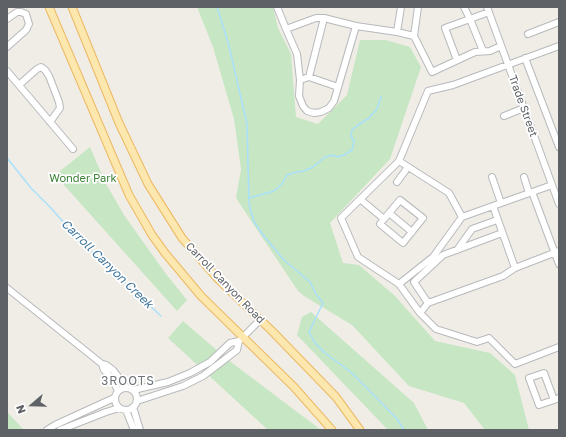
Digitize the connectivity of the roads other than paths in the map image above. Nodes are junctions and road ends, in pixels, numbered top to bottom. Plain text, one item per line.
1 (49, 7) edge
2 (72, 7) edge
3 (277, 7) edge
4 (401, 7) edge
5 (418, 7) edge
6 (464, 7) edge
7 (488, 10) edge
8 (324, 18) junction
9 (7, 19) edge
10 (470, 19) junction
11 (559, 22) edge
12 (356, 26) junction
13 (286, 29) junction
14 (397, 32) junction
15 (528, 34) dead end
16 (414, 36) junction
17 (501, 46) junction
18 (559, 46) edge
19 (7, 47) edge
20 (483, 52) junction
21 (525, 58) junction
22 (457, 60) junction
23 (508, 65) junction
24 (7, 71) edge
25 (309, 77) junction
26 (300, 80) junction
27 (19, 85) junction
28 (338, 87) junction
29 (524, 108) junction
30 (504, 116) dead end
31 (50, 122) junction
32 (556, 129) edge
33 (559, 147) edge
34 (73, 149) dead end
35 (399, 161) junction
36 (408, 167) junction
37 (492, 177) dead end
38 (524, 177) dead end
39 (397, 182) dead end
40 (552, 185) junction
41 (531, 193) junction
42 (360, 199) junction
43 (501, 203) junction
44 (559, 204) edge
45 (493, 206) junction
46 (389, 213) junction
47 (462, 217) junction
48 (384, 219) junction
49 (497, 220) junction
50 (412, 232) junction
51 (502, 233) junction
52 (457, 250) junction
53 (557, 252) edge
54 (559, 264) edge
55 (515, 268) junction
56 (399, 284) junction
57 (7, 288) edge
58 (428, 303) junction
59 (420, 313) junction
60 (260, 320) junction
61 (241, 339) junction
62 (559, 347) edge
63 (102, 364) junction
64 (126, 387) junction
65 (133, 390) junction
66 (118, 391) junction
67 (114, 398) junction
68 (556, 399) edge
69 (137, 401) junction
70 (119, 408) junction
71 (134, 408) junction
72 (126, 410) junction
73 (47, 430) edge
74 (60, 430) edge
75 (134, 430) edge
76 (140, 430) edge
77 (332, 430) edge
78 (360, 430) edge

1 - 61 main road
2 - 60 main road, Carroll Canyon Road
3 - 13 street
4 - 14 street
5 - 16 street
6 - 10 street
7 - 10 street
7 - 17 street, Trade Street
8 - 12 street
8 - 13 street
8 - 25 street
9 - 19 street
10 - 20 street
10 - 22 street
11 - 15 street
12 - 14 street
12 - 28 street
13 - 26 street
14 - 16 street
16 - 22 street
17 - 20 street
17 - 23 street, Trade Street
18 - 21 street
20 - 22 street
21 - 23 street
21 - 32 street
23 - 29 street, Trade Street
23 - 35 street
24 - 27 street
25 - 26 street
25 - 28 street
26 - 28 street
27 - 31 street
27 - 31 street
29 - 30 street
29 - 40 street, Trade Street
31 - 34 street
32 - 33 street
35 - 36 street
35 - 42 street
36 - 39 street
36 - 47 street
37 - 43 street
38 - 41 street
40 - 41 street
40 - 44 street, Trade Street
41 - 43 street
41 - 53 street
42 - 48 street
42 - 56 street
43 - 45 street
45 - 47 street
45 - 49 street
46 - 48 street
46 - 50 street
46 - 50 street
47 - 56 street
48 - 50 street
49 - 51 street
49 - 52 street
51 - 52 street
51 - 55 street
52 - 58 street
53 - 54 street
53 - 55 street
55 - 58 street
56 - 59 street
57 - 63 street
58 - 59 street
59 - 62 street
60 - 61 street
60 - 78 main road, Carroll Canyon Road
61 - 65 street
61 - 69 street
61 - 77 main road
63 - 64 street
63 - 66 street
64 - 65 street
64 - 66 street
65 - 69 street
66 - 67 street
67 - 70 street
67 - 73 street
68 - 68 street
69 - 71 street
70 - 72 street
70 - 74 street
71 - 72 street
71 - 76 street
72 - 75 street

